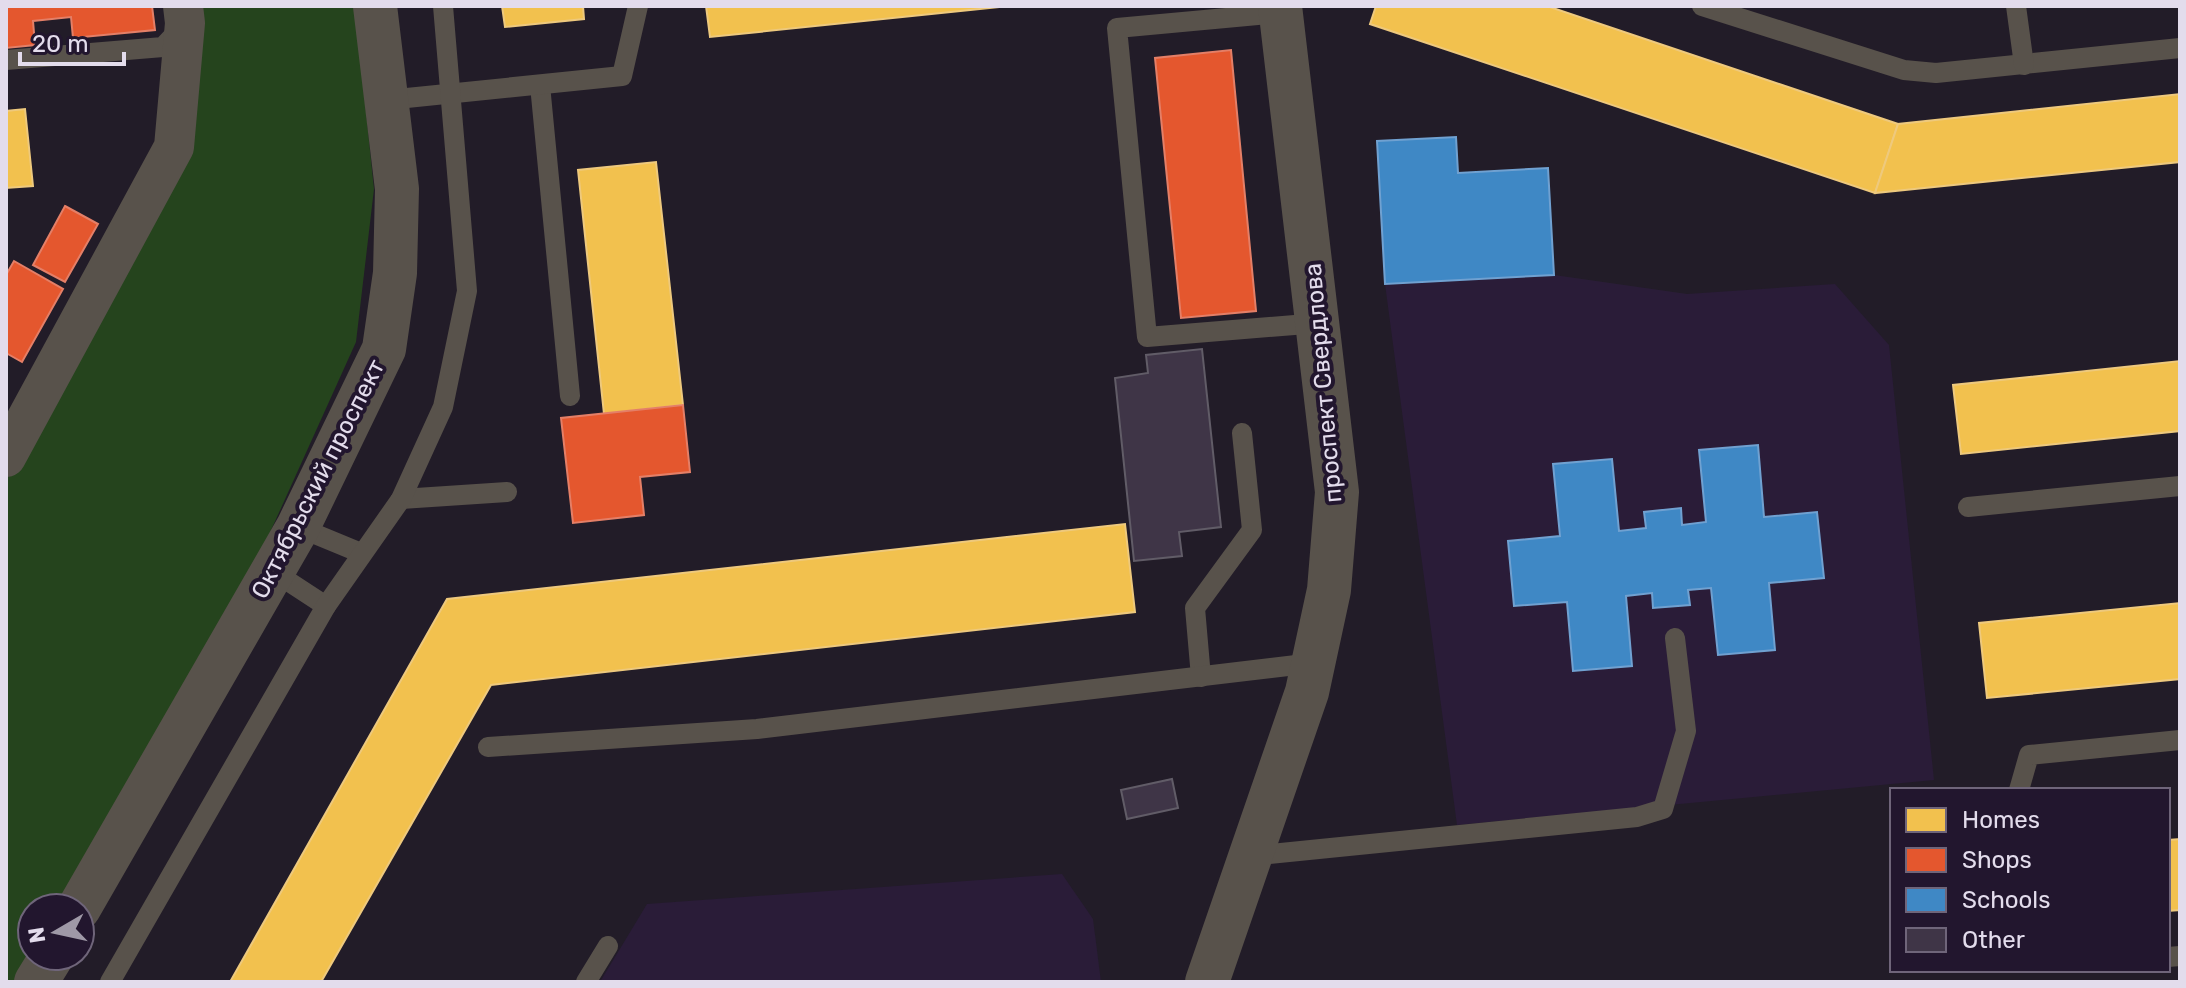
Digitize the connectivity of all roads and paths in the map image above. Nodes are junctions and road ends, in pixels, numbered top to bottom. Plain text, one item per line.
1 (375, 6) edge
2 (443, 6) edge
3 (638, 6) edge
4 (1702, 6) edge
5 (2016, 6) edge
6 (1280, 10) edge
7 (184, 14) edge
8 (2180, 48) edge
9 (6, 60) edge
10 (2024, 65) junction
11 (540, 85) junction
12 (452, 93) junction
13 (387, 100) junction
14 (1319, 323) junction
15 (570, 396) dead end
16 (1242, 433) dead end
17 (6, 457) edge
18 (2180, 486) edge
19 (507, 492) dead end
20 (401, 499) junction
21 (1968, 507) dead end
22 (298, 527) junction
23 (361, 553) junction
24 (274, 572) junction
25 (326, 606) junction
26 (1675, 638) dead end
27 (1313, 663) junction
28 (1201, 677) junction
29 (2180, 740) edge
30 (488, 747) dead end
31 (2020, 788) edge
32 (1250, 856) junction
33 (88, 892) edge
34 (608, 946) dead end
35 (110, 982) edge
36 (586, 982) edge
37 (1207, 982) edge

1 - 13 street, Октябрьский проспект
2 - 12 lane
3 - 11 lane
4 - 10 lane
5 - 10 lane
6 - 14 street, проспект Свердлова
6 - 14 lane
7 - 9 lane
7 - 17 street
8 - 10 lane
11 - 12 lane
11 - 15 lane
12 - 13 lane
12 - 20 lane
13 - 22 street, Октябрьский проспект
14 - 27 street, проспект Свердлова
16 - 28 lane
18 - 21 lane
19 - 20 lane
20 - 23 lane
22 - 23 lane
22 - 24 street, Октябрьский проспект
23 - 25 lane
24 - 25 lane
24 - 33 street, Октябрьский проспект
25 - 35 lane
26 - 32 lane
27 - 28 lane
27 - 32 street, проспект Свердлова
28 - 30 lane
29 - 31 lane
32 - 37 street, проспект Свердлова
34 - 36 lane

